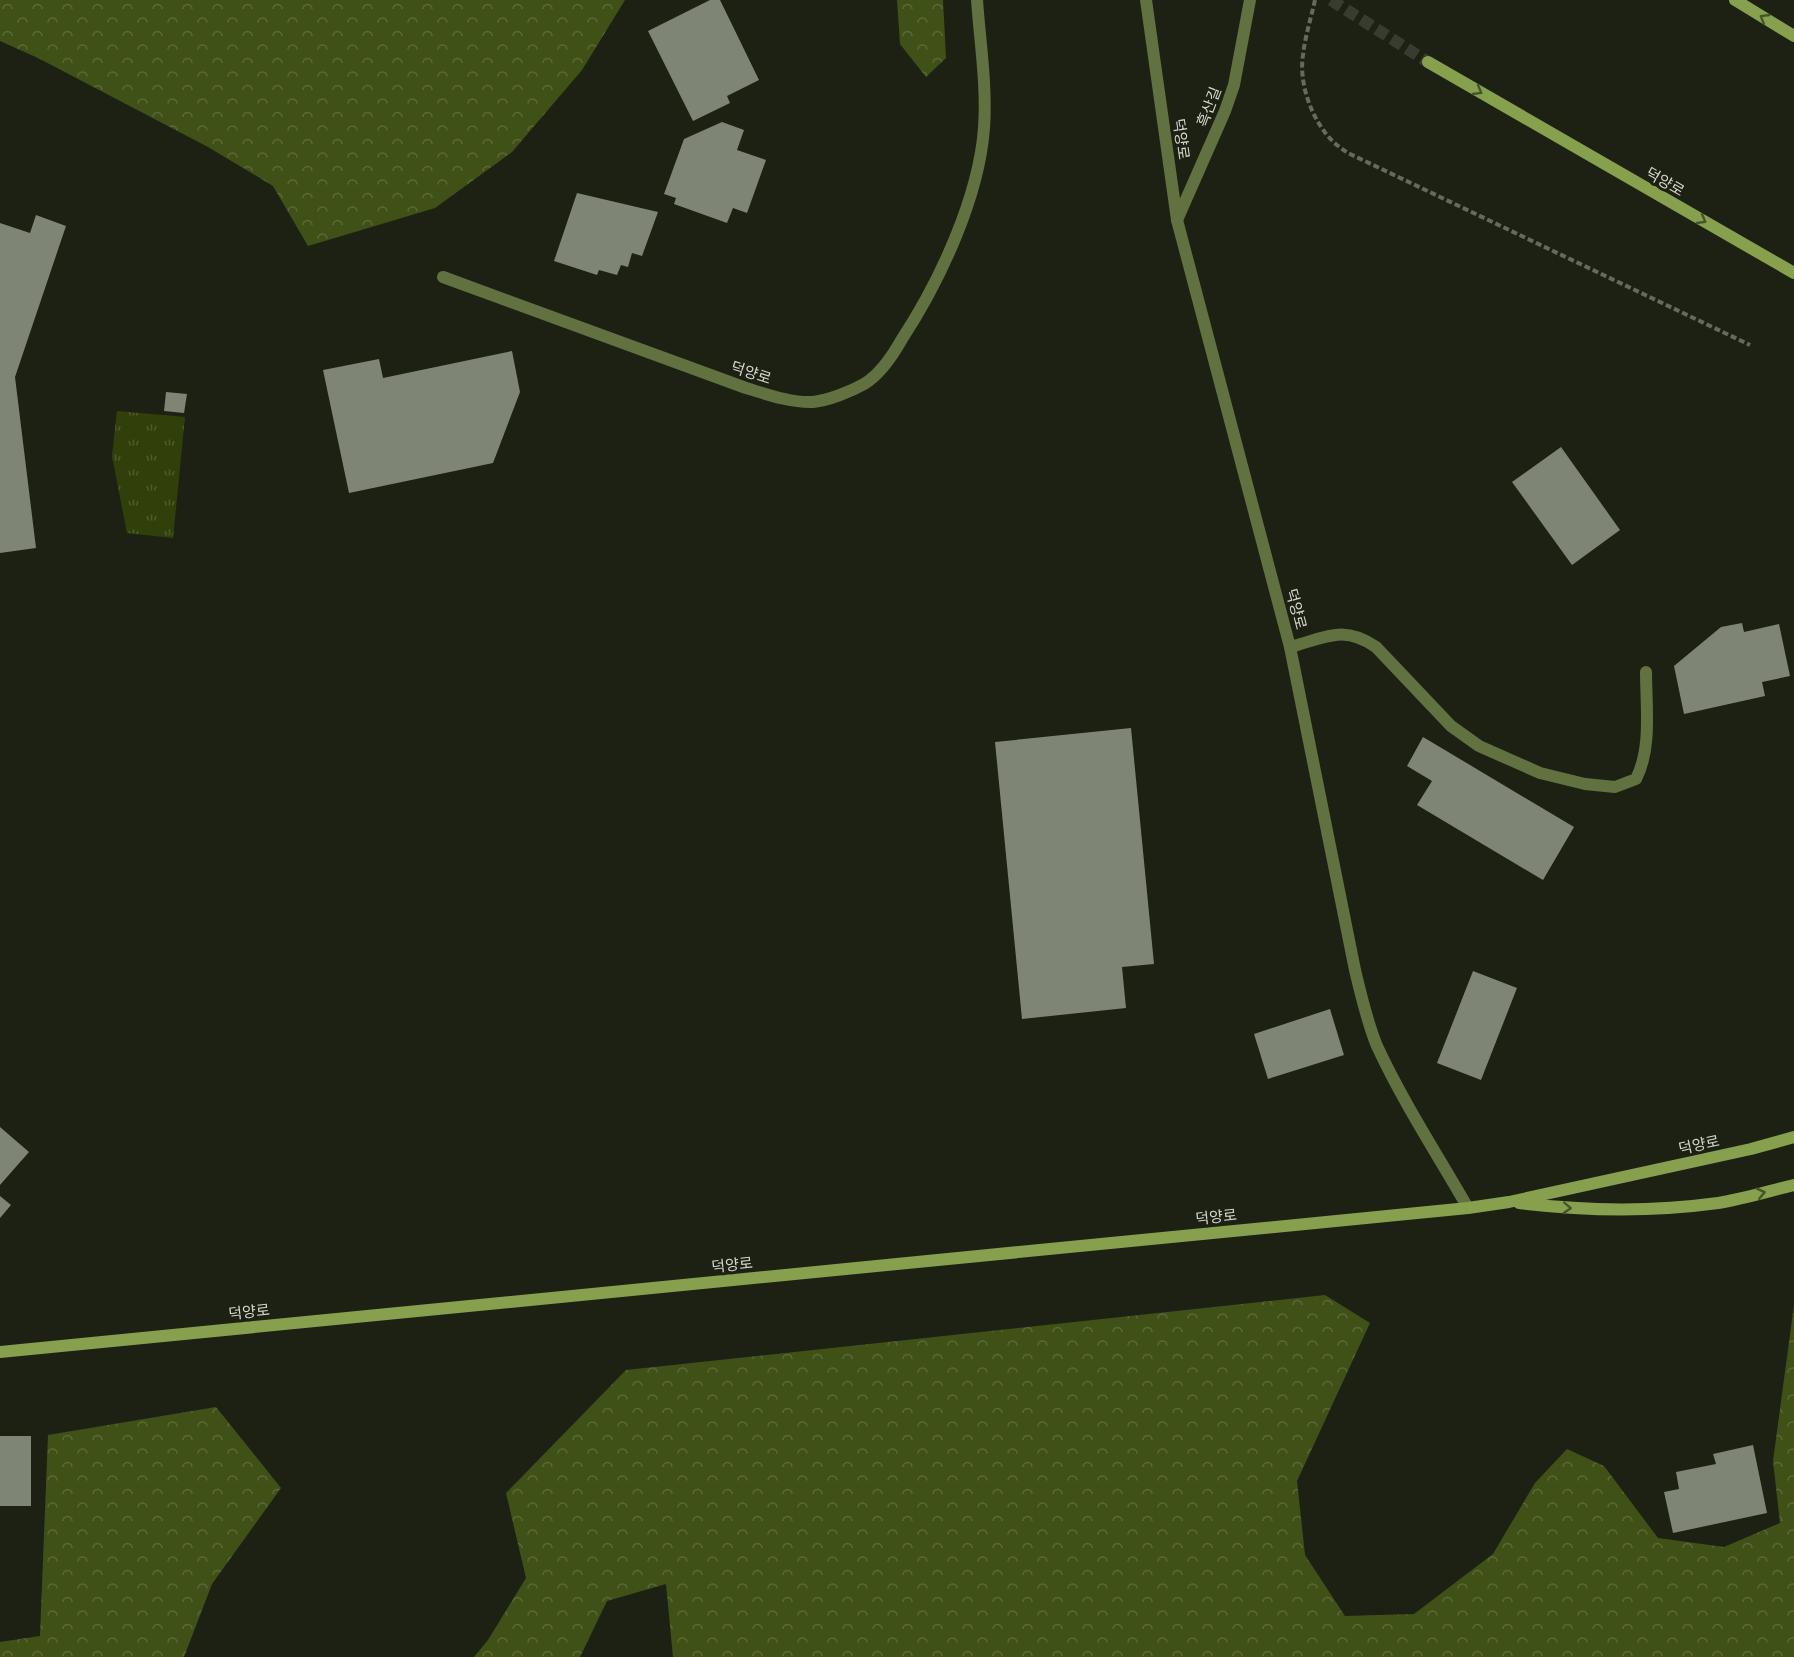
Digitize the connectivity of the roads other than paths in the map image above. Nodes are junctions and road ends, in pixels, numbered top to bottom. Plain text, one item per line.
1 (977, 0) edge
2 (1146, 0) edge
3 (1250, 0) edge
4 (1735, 0) edge
5 (1794, 36) edge
6 (1428, 62) tunnel mouth
7 (1177, 220) junction
8 (1794, 273) edge
9 (442, 277) dead end
10 (1290, 647) junction
11 (1646, 672) dead end
12 (1794, 1137) edge
13 (1794, 1185) edge
14 (1509, 1202) junction
15 (1468, 1208) junction
16 (0, 1352) edge

1 - 9 street, 덕양로
2 - 7 street, 덕양로
3 - 7 street, 흑산길
5 -> 4 street
6 -> 8 street, 덕양로
7 - 10 street, 덕양로
10 - 11 street
10 - 15 street, 덕양로
12 - 14 street, 덕양로
14 -> 13 street
14 - 15 street, 덕양로
15 - 16 street, 덕양로

